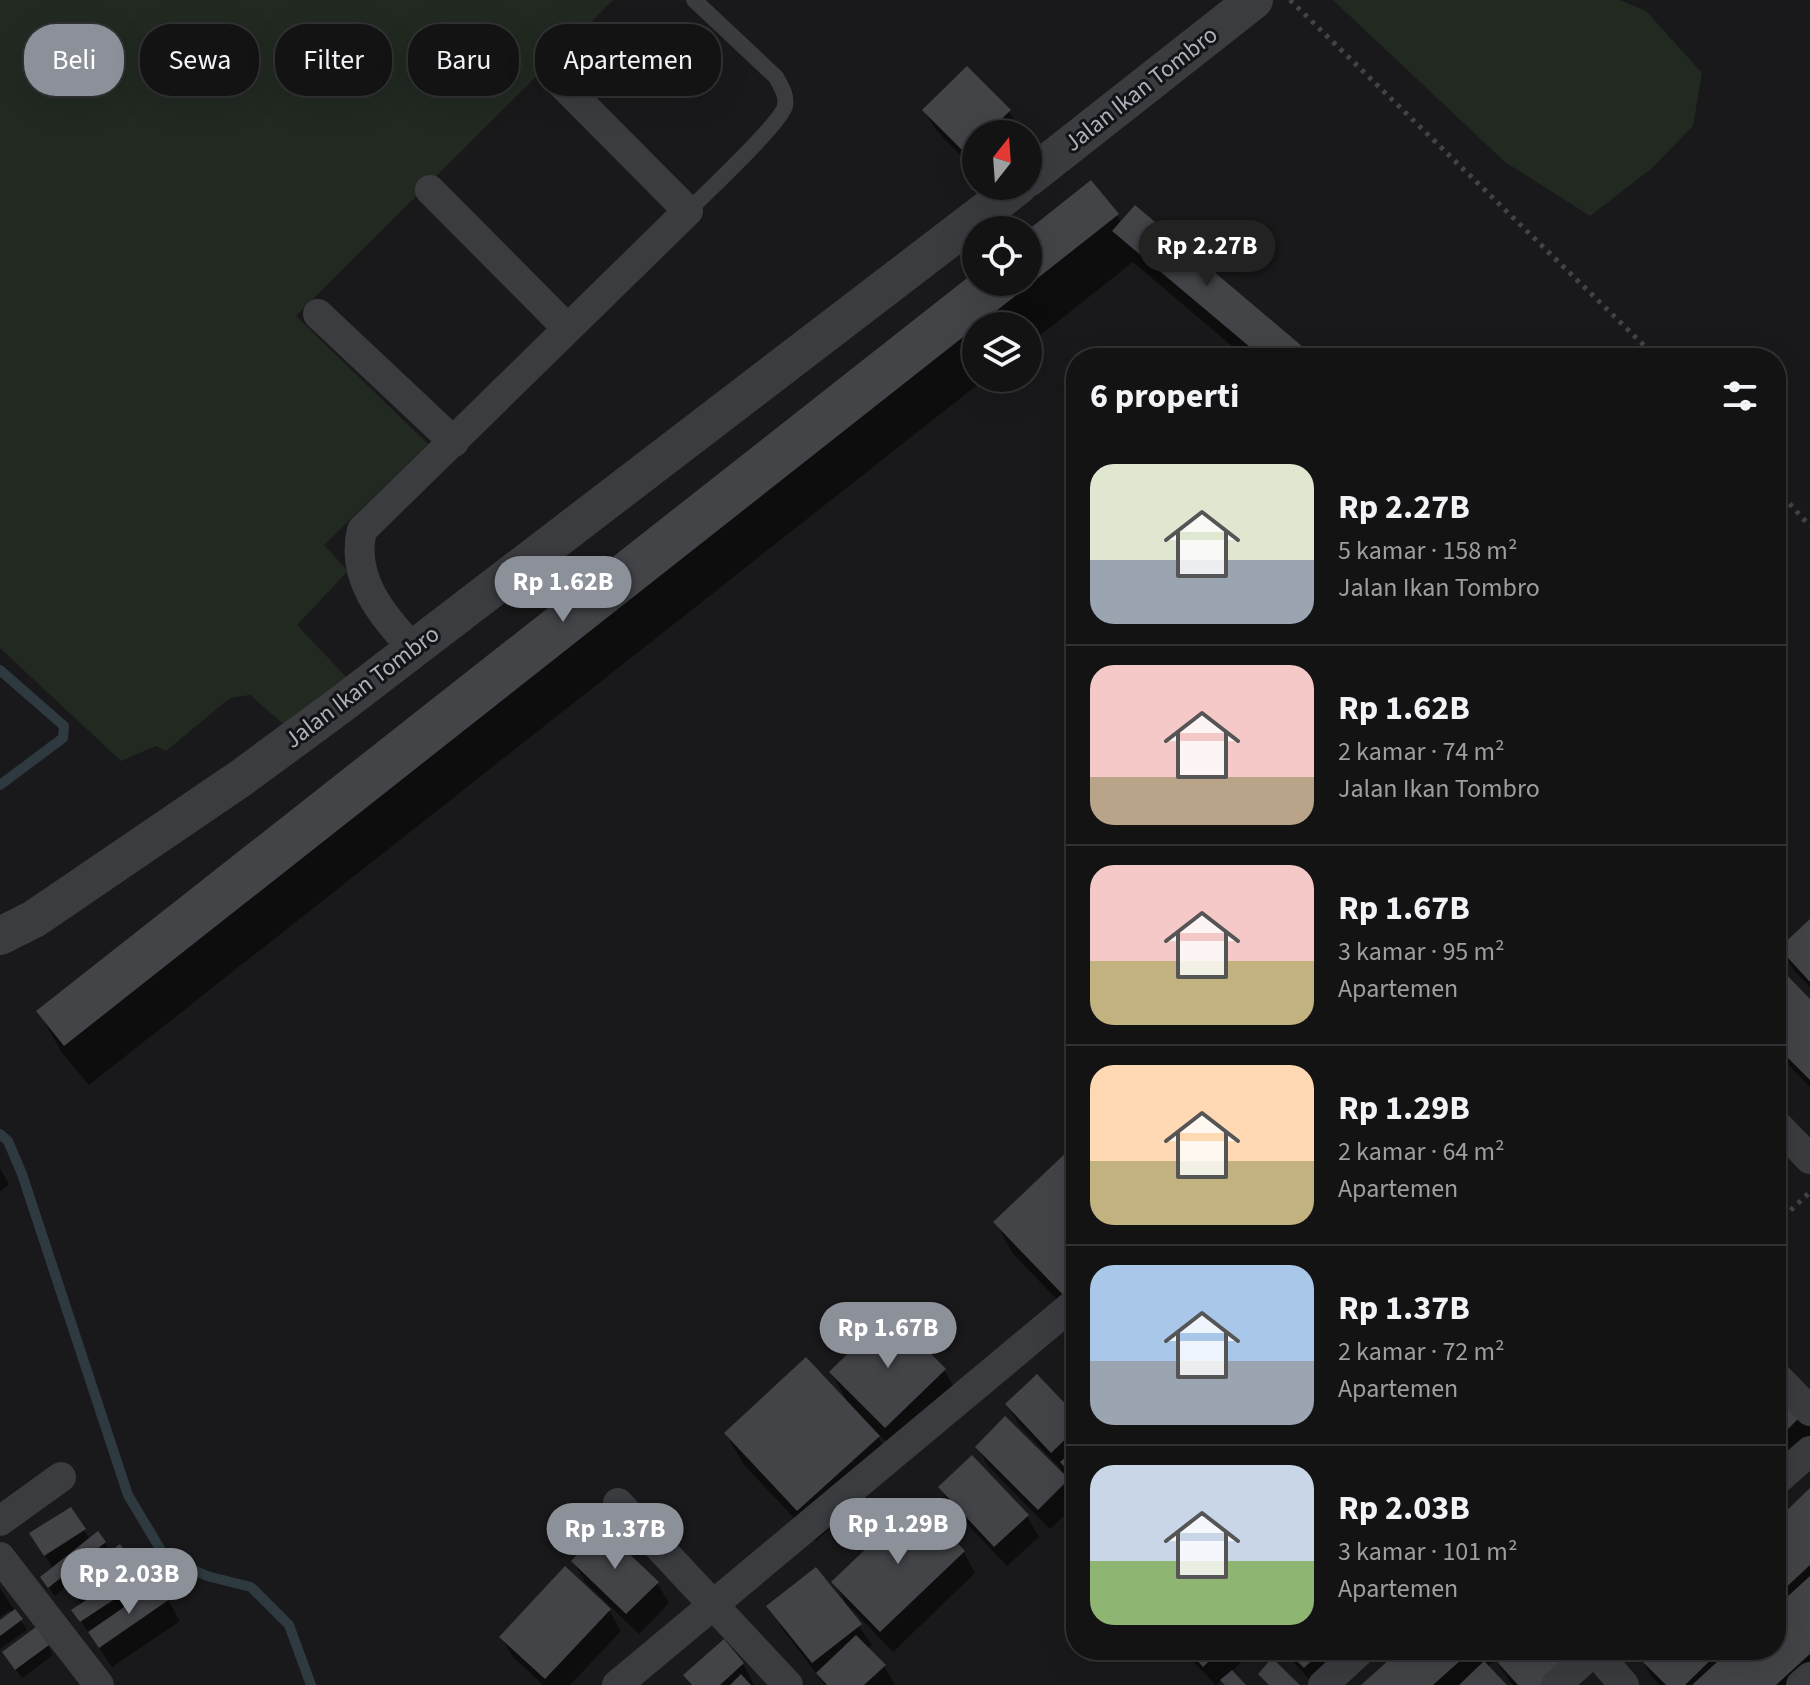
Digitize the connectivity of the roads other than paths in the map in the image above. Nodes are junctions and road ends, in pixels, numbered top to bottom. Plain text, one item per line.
1 (694, 0) edge
2 (1254, 0) edge
3 (574, 96) edge
4 (1042, 167) edge
5 (430, 190) dead end
6 (1000, 200) edge
7 (688, 211) junction
8 (318, 314) dead end
9 (567, 328) junction
10 (454, 442) junction
11 (413, 649) junction
12 (0, 936) edge
13 (1786, 1134) edge
14 (1810, 1159) edge
15 (1066, 1310) edge
16 (1786, 1386) edge
17 (1810, 1411) edge
18 (1810, 1451) edge
19 (1786, 1472) edge
20 (61, 1477) dead end
21 (618, 1503) dead end
22 (0, 1521) edge
23 (0, 1557) edge
24 (713, 1604) junction
25 (1350, 1660) edge
26 (1583, 1660) edge
27 (1603, 1660) edge
28 (1810, 1677) edge
29 (99, 1685) edge
30 (617, 1685) edge
31 (788, 1685) edge
32 (1323, 1685) edge
33 (1556, 1685) edge
34 (1624, 1685) edge
35 (1801, 1685) edge

1 - 7 lane
2 - 4 street, Jalan Ikan Tombro
3 - 7 street
5 - 9 street
6 - 11 street, Jalan Ikan Tombro
7 - 9 street
8 - 10 street
9 - 10 street
10 - 11 street
11 - 12 street, Jalan Ikan Tombro
13 - 14 street
15 - 24 street
16 - 17 street
18 - 19 street
20 - 22 street
21 - 24 street
23 - 29 street
24 - 30 street
24 - 31 street
25 - 32 street
26 - 33 street
27 - 34 street
28 - 35 street

